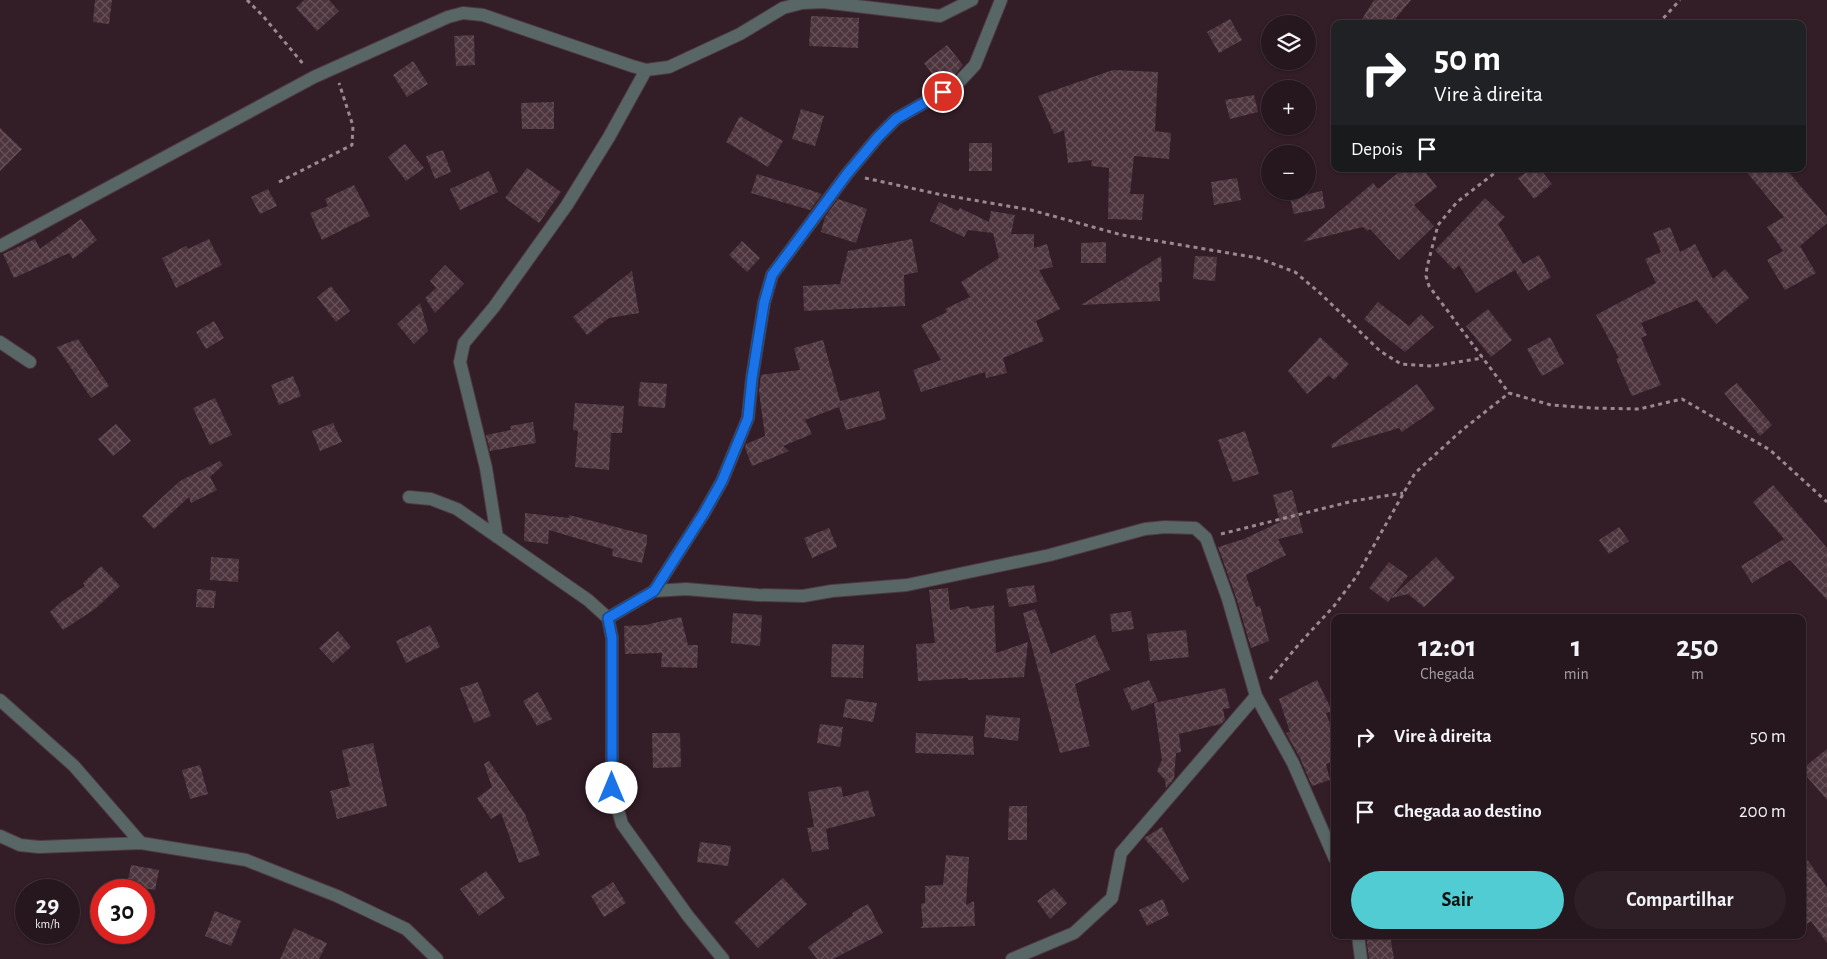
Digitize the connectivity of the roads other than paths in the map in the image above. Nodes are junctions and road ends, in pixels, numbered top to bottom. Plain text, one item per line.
1 (972, 0) edge
2 (1001, 0) edge
3 (646, 70) junction
4 (0, 246) edge
5 (0, 342) edge
6 (30, 362) dead end
7 (409, 497) dead end
8 (497, 537) junction
9 (654, 591) junction
10 (608, 618) junction
11 (1256, 696) junction
12 (0, 700) edge
13 (0, 836) edge
14 (141, 843) junction
15 (1331, 850) edge
16 (1358, 939) edge
17 (437, 959) edge
18 (723, 959) edge
19 (1012, 959) edge
20 (1361, 959) edge

1 - 3 street
2 - 9 street
3 - 4 street
3 - 8 street
5 - 6 street
7 - 8 street
8 - 10 street
9 - 10 street
9 - 11 street
10 - 18 street
11 - 15 street
11 - 19 street
12 - 14 street
13 - 14 street
14 - 17 street
16 - 20 street

